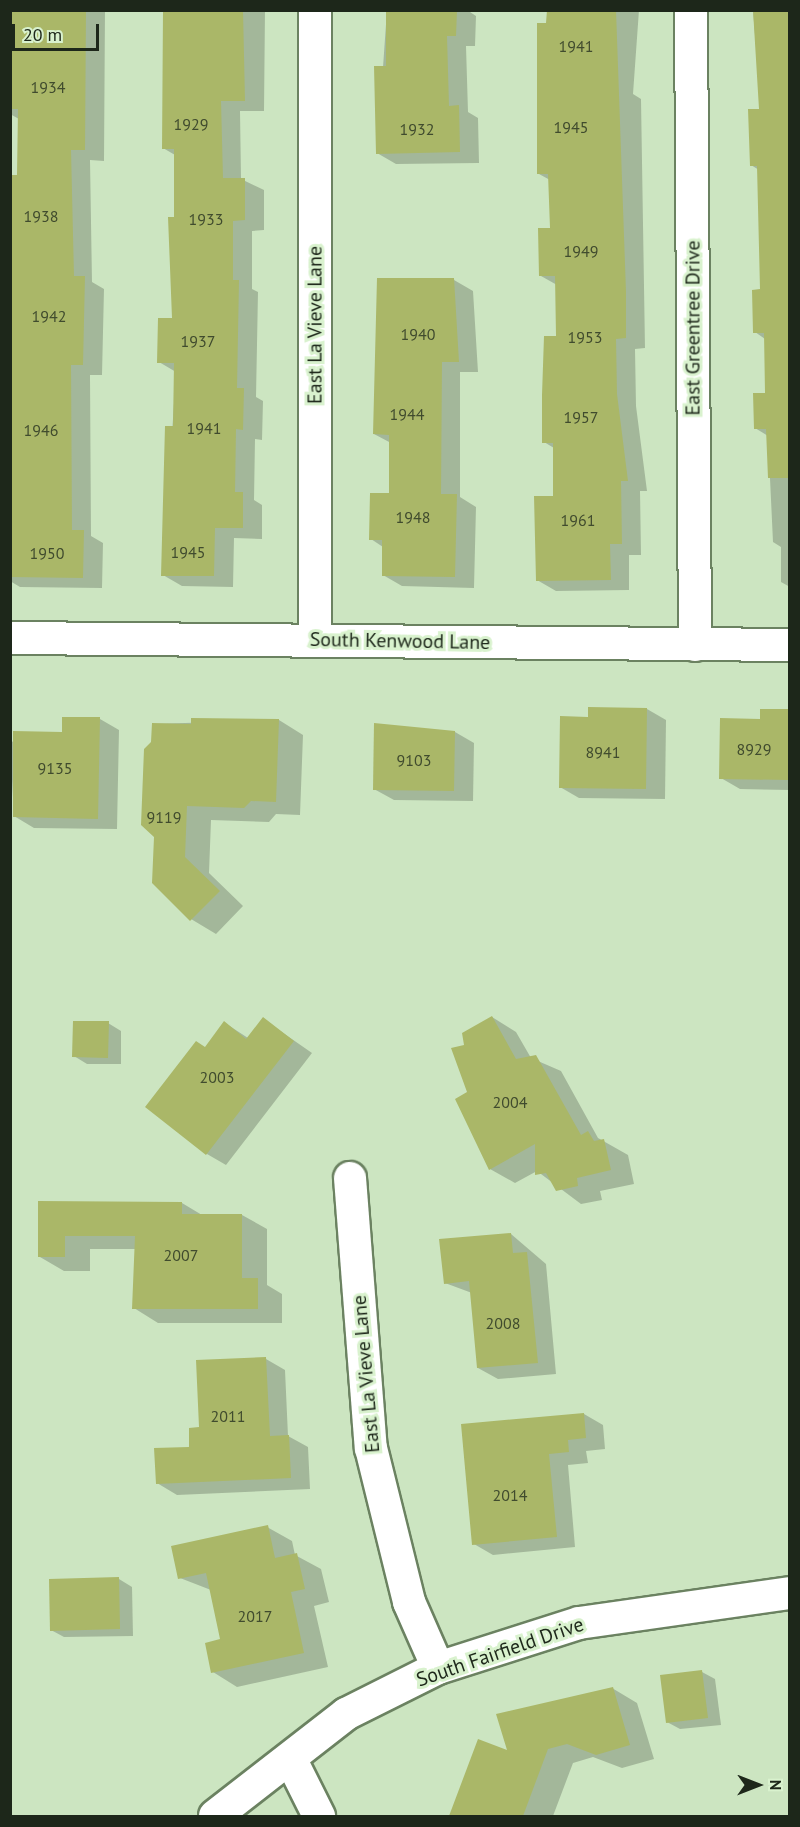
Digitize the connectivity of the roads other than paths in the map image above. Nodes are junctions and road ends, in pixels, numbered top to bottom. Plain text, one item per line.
1 (315, 10) edge
2 (690, 10) edge
3 (10, 638) edge
4 (315, 639) junction
5 (695, 645) junction
6 (789, 645) edge
7 (350, 1178) dead end
8 (789, 1593) edge
9 (438, 1668) junction
10 (291, 1760) junction
11 (214, 1816) edge
12 (319, 1816) edge

1 - 4 street, East La Vieve Lane
2 - 5 street, East Greentree Drive
3 - 4 street, South Kenwood Lane
4 - 5 street, South Kenwood Lane
5 - 6 street, South Kenwood Lane
7 - 9 street, East La Vieve Lane
8 - 9 street, South Fairfield Drive
9 - 10 street, South Fairfield Drive
10 - 11 street, South Fairfield Drive
10 - 12 street

